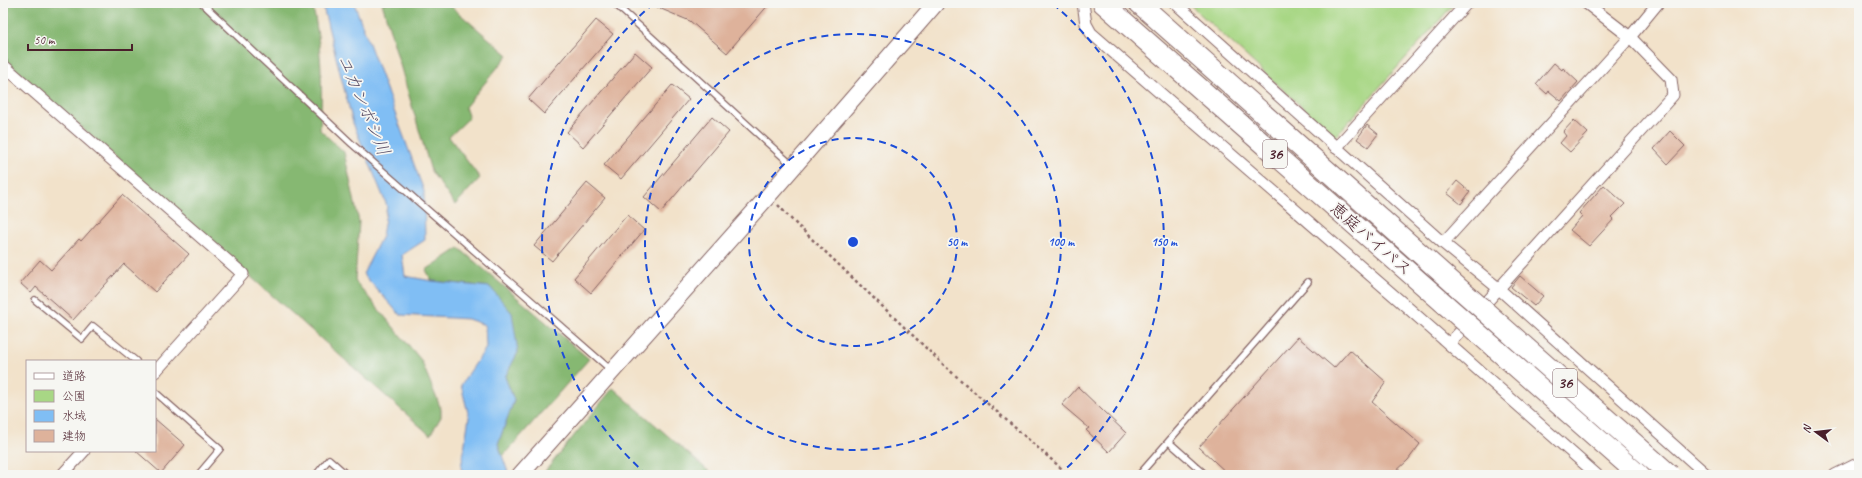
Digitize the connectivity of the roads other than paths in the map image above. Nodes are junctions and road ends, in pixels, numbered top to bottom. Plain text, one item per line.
1 (202, 3) edge
2 (614, 3) edge
3 (936, 3) edge
4 (1083, 3) edge
5 (1103, 3) edge
6 (1139, 3) edge
7 (1175, 3) edge
8 (1467, 3) edge
9 (1586, 3) edge
10 (1658, 3) edge
11 (1630, 37) junction
12 (3, 66) edge
13 (1336, 148) junction
14 (793, 166) junction
15 (1443, 243) junction
16 (1308, 282) dead end
17 (1498, 288) junction
18 (35, 300) dead end
19 (1449, 344) junction
20 (135, 360) edge
21 (156, 371) edge
22 (612, 371) junction
23 (156, 393) edge
24 (1169, 442) junction
25 (83, 452) edge
26 (1859, 464) edge
27 (522, 472) edge
28 (62, 475) edge
29 (198, 475) edge
30 (316, 475) edge
31 (348, 475) edge
32 (1139, 475) edge
33 (1206, 475) edge
34 (1597, 475) edge
35 (1639, 475) edge
36 (1670, 475) edge
37 (1707, 475) edge
38 (1835, 475) edge

1 - 22 lane
2 - 14 lane
3 - 14 street
4 - 19 street
5 - 35 highway, 恵庭バイパス / 36, bridge
6 - 36 highway, 恵庭バイパス / 36, bridge
7 - 13 street
8 - 13 street
9 - 11 street
10 - 11 street
11 - 15 street
11 - 17 street
12 - 21 street
13 - 15 street
14 - 22 street
15 - 17 street
16 - 24 lane
17 - 19 street
17 - 37 street
18 - 20 lane
19 - 34 street
22 - 27 street
23 - 29 lane
24 - 32 lane
24 - 33 lane
25 - 28 street
26 - 38 street
30 - 31 lane

